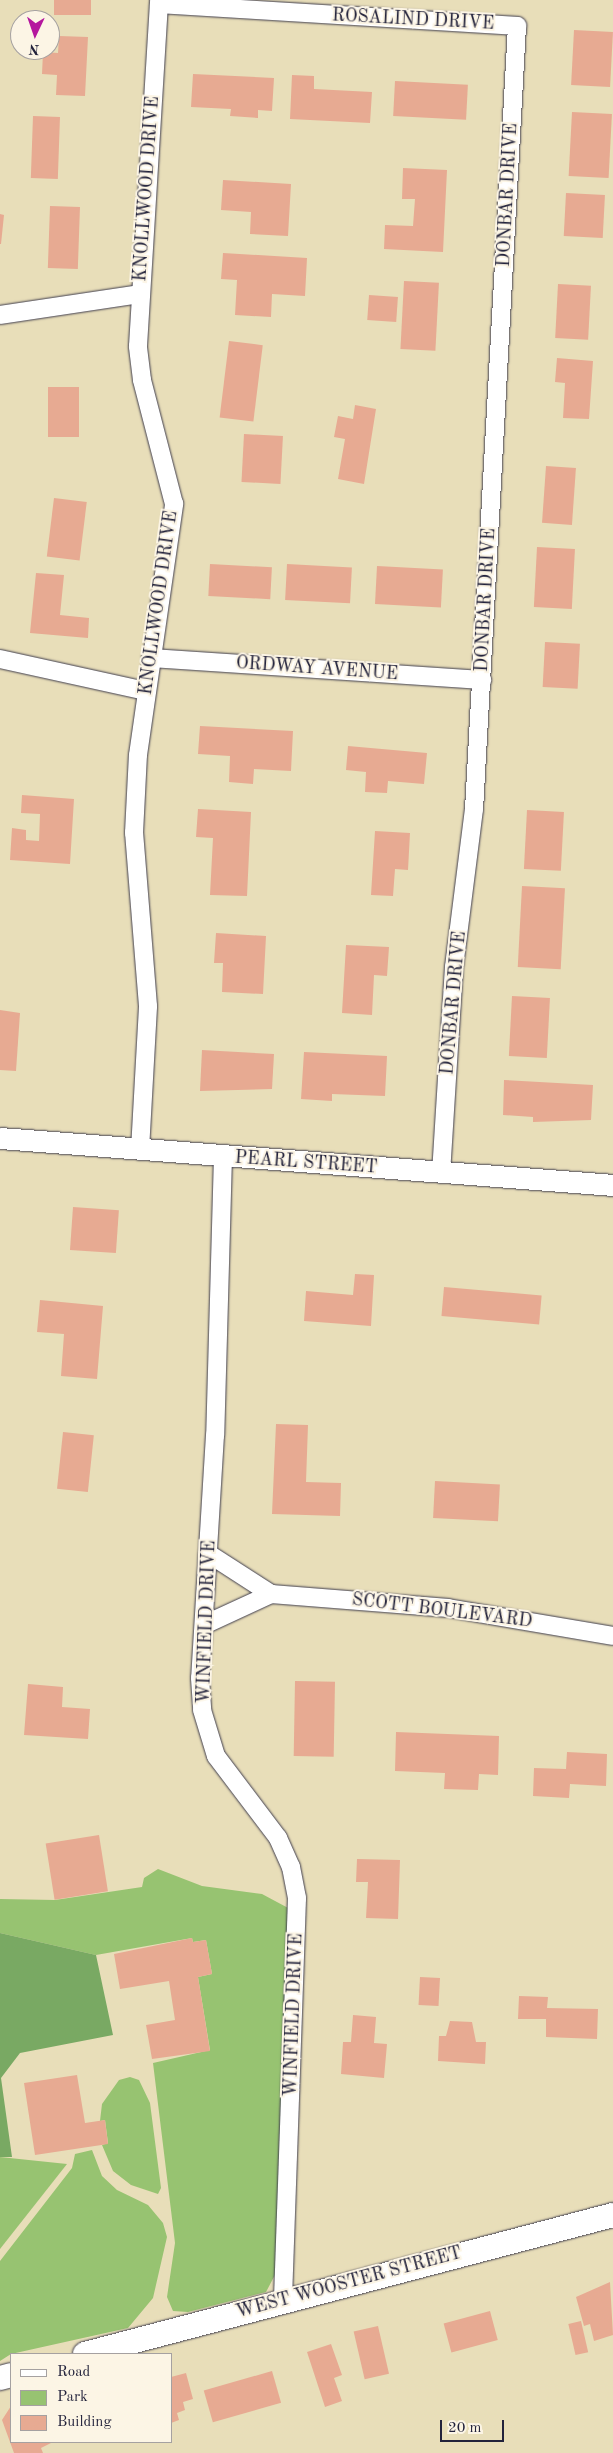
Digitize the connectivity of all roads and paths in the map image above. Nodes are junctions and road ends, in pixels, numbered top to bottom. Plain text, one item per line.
1 (159, 2) edge
2 (518, 26) joint
3 (140, 294) junction
4 (0, 314) edge
5 (151, 658) junction
6 (0, 659) edge
7 (482, 680) junction
8 (145, 692) junction
9 (0, 1138) edge
10 (140, 1150) junction
11 (223, 1156) junction
12 (441, 1173) junction
13 (613, 1185) edge
14 (209, 1554) junction
15 (271, 1594) junction
16 (206, 1624) junction
17 (613, 1636) edge
18 (613, 2215) edge
19 (283, 2301) junction
20 (89, 2353) edge

1 - 2 street, ROSALIND DRIVE
1 - 3 street, KNOLLWOOD DRIVE
2 - 7 street, DONBAR DRIVE
3 - 4 street
3 - 5 street, KNOLLWOOD DRIVE
5 - 7 street, ORDWAY AVENUE
5 - 8 street, KNOLLWOOD DRIVE
6 - 8 street
7 - 12 street, DONBAR DRIVE
8 - 10 street, KNOLLWOOD DRIVE
9 - 10 street, PEARL STREET
10 - 11 street, PEARL STREET
11 - 12 street, PEARL STREET
11 - 14 street, WINFIELD DRIVE
12 - 13 street, PEARL STREET
14 - 15 street, SCOTT BOULEVARD
14 - 16 street, WINFIELD DRIVE
15 - 16 street, SCOTT BOULEVARD
15 - 17 street, SCOTT BOULEVARD
16 - 19 street, WINFIELD DRIVE
18 - 19 main road, WEST WOOSTER STREET
19 - 20 main road, WEST WOOSTER STREET

